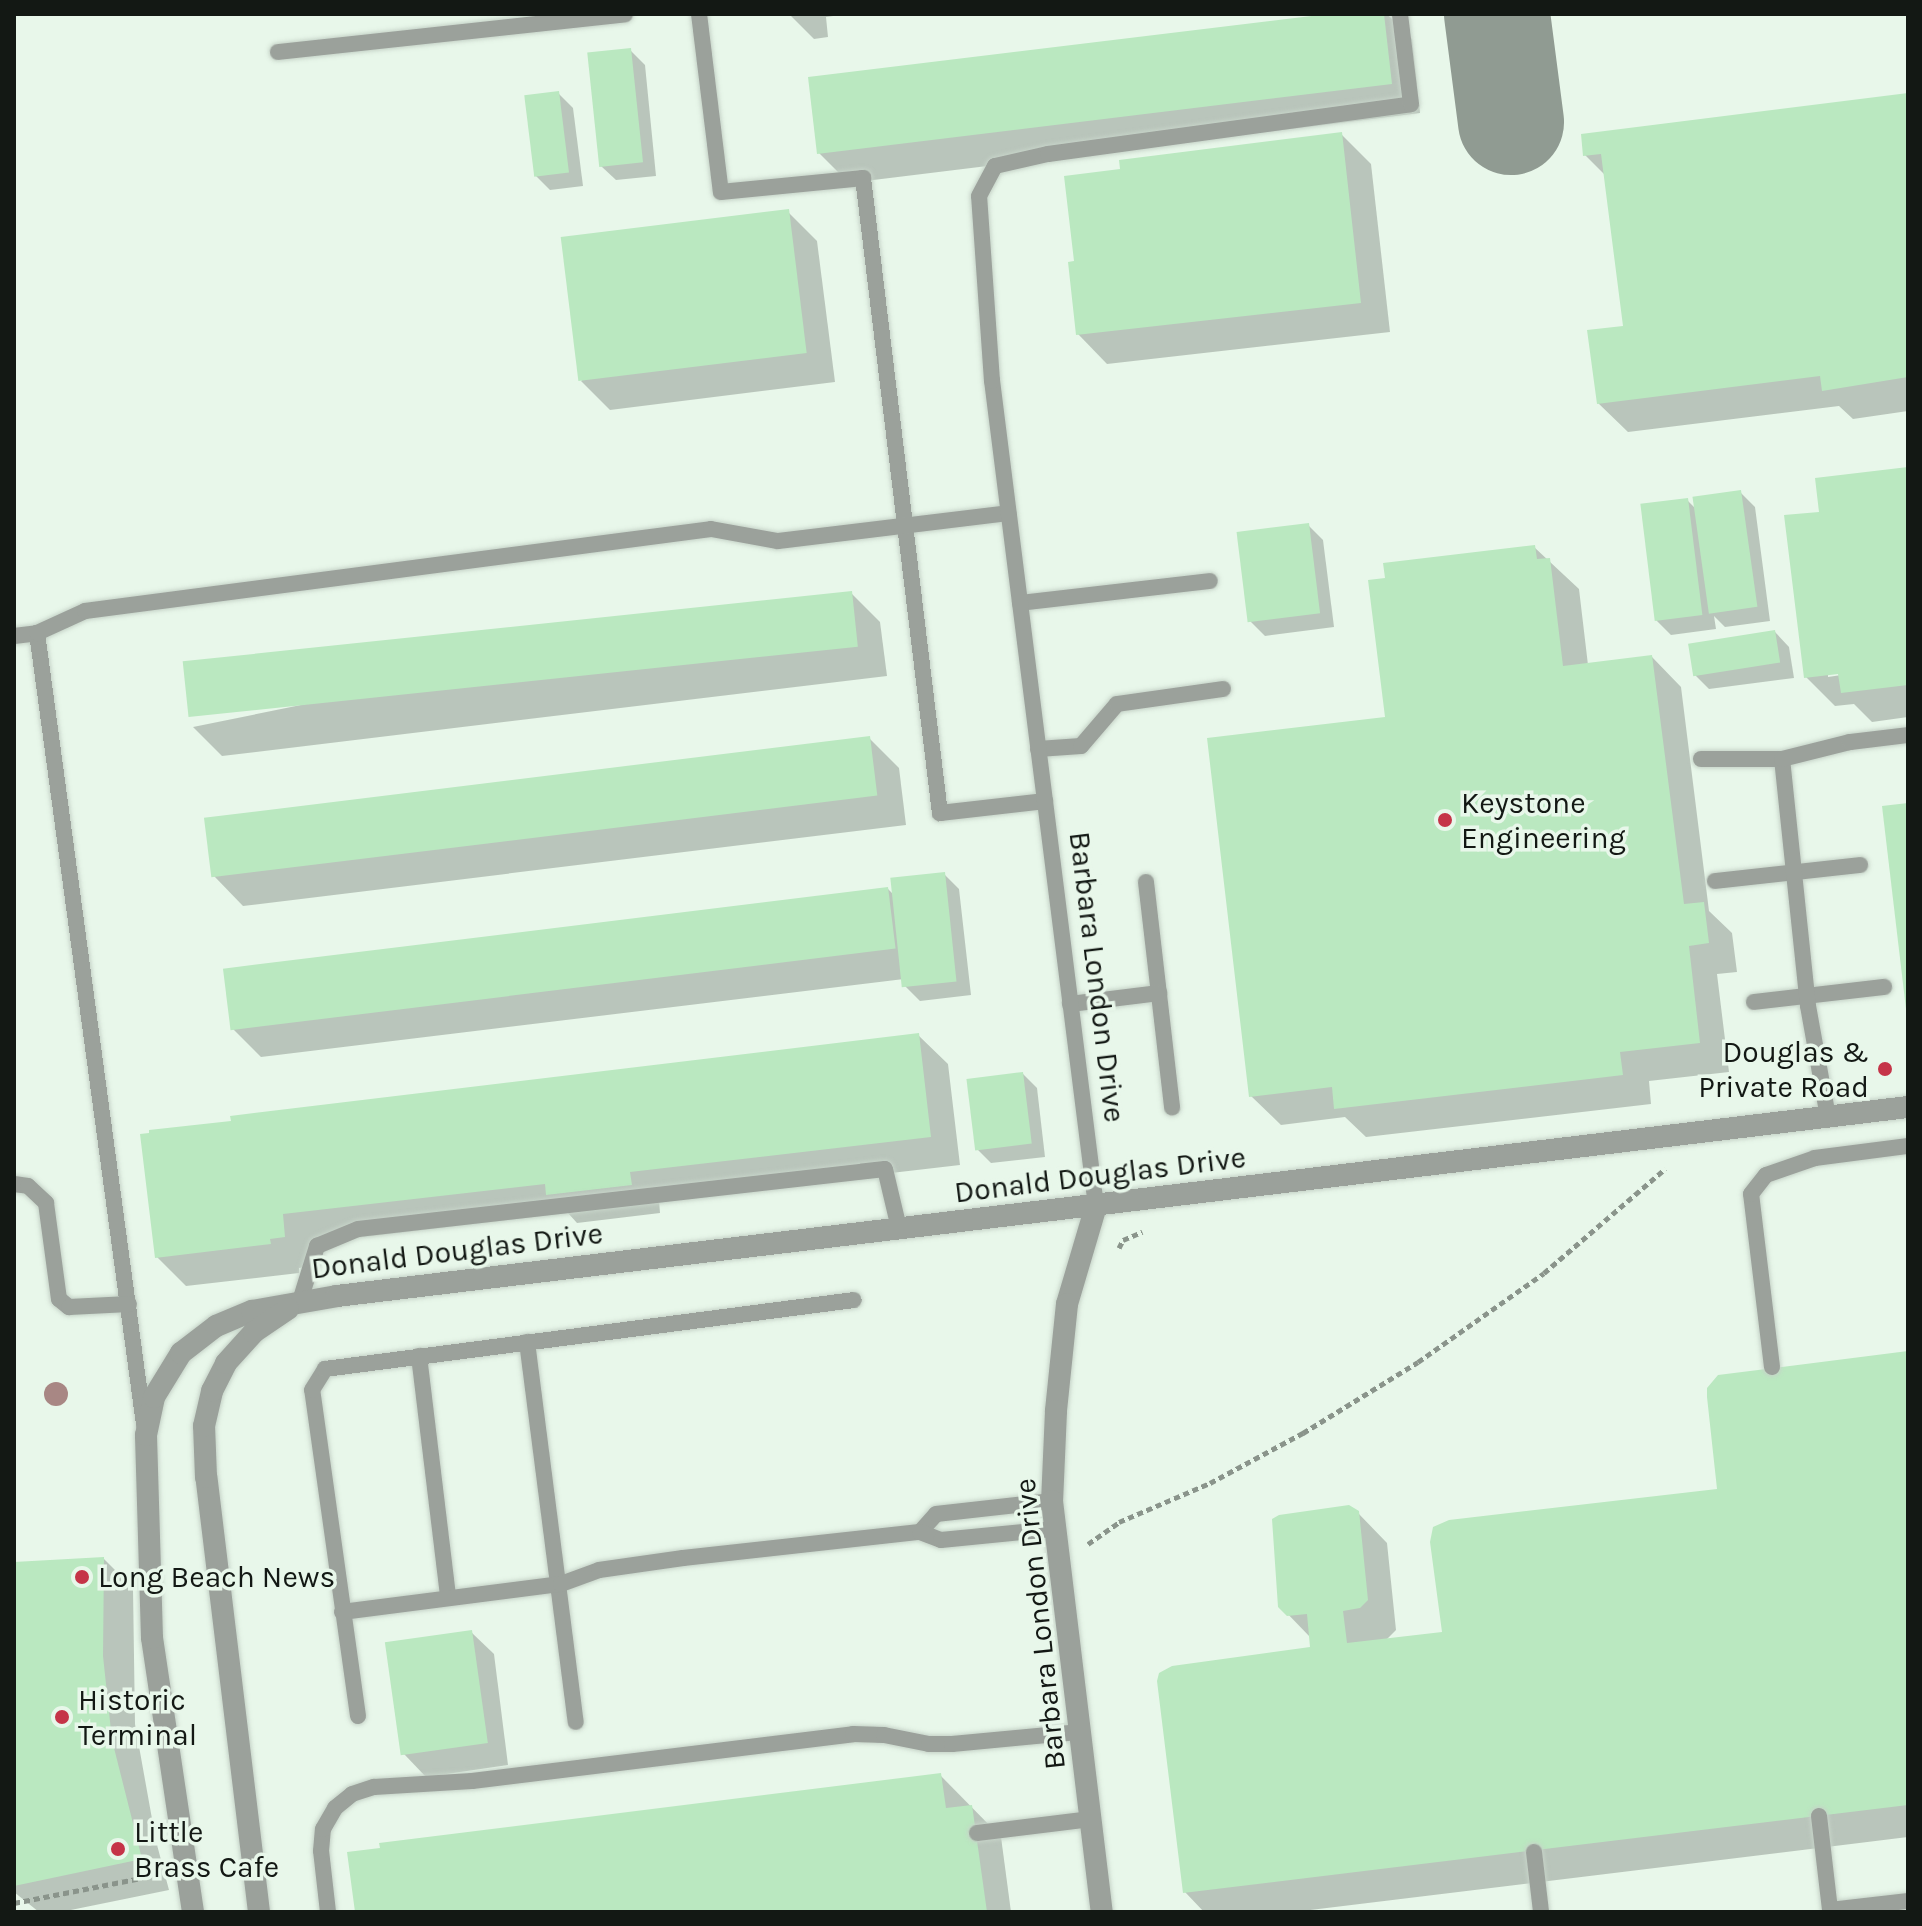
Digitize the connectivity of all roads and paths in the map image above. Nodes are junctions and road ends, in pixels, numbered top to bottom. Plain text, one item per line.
1 (625, 14) edge
2 (699, 14) edge
3 (1400, 14) edge
4 (278, 52) dead end
5 (1008, 513) junction
6 (903, 525) junction
7 (1210, 581) dead end
8 (1020, 603) junction
9 (37, 633) junction
10 (14, 636) edge
11 (1223, 689) dead end
12 (1908, 735) edge
13 (1038, 749) junction
14 (1701, 759) dead end
15 (1782, 759) junction
16 (1045, 801) junction
17 (1860, 865) dead end
18 (1794, 873) junction
19 (1715, 881) dead end
20 (1146, 882) dead end
21 (1884, 987) dead end
22 (1159, 993) junction
23 (1808, 996) junction
24 (1754, 1002) dead end
25 (1070, 1004) junction
26 (1908, 1107) edge
27 (1172, 1108) dead end
28 (1828, 1117) junction
29 (1908, 1146) edge
30 (1680, 1167) dead end
31 (1665, 1169) junction
32 (1652, 1171) dead end
33 (14, 1184) edge
34 (1096, 1206) junction
35 (899, 1228) junction
36 (1148, 1230) dead end
37 (1116, 1253) dead end
38 (854, 1300) dead end
39 (300, 1301) junction
40 (129, 1304) junction
41 (527, 1342) junction
42 (419, 1356) junction
43 (1772, 1367) dead end
44 (146, 1435) junction
45 (1052, 1501) junction
46 (1054, 1529) junction
47 (1087, 1530) dead end
48 (920, 1532) junction
49 (1088, 1545) junction
50 (1089, 1559) dead end
51 (561, 1584) junction
52 (448, 1597) junction
53 (342, 1612) junction
54 (358, 1716) dead end
55 (576, 1722) dead end
56 (1080, 1732) junction
57 (1819, 1816) dead end
58 (1091, 1819) junction
59 (977, 1833) dead end
60 (1534, 1852) dead end
61 (147, 1877) dead end
62 (1908, 1901) edge
63 (14, 1903) edge
64 (193, 1912) edge
65 (259, 1912) edge
66 (328, 1912) edge
67 (1102, 1912) edge
68 (1541, 1912) edge

1 - 4 lane
2 - 6 lane
3 - 5 lane, Barbara London Drive
5 - 6 lane
5 - 8 lane, Barbara London Drive
6 - 9 lane
6 - 16 lane
7 - 8 lane
8 - 13 lane, Barbara London Drive
9 - 10 lane
9 - 40 lane
11 - 13 lane
12 - 15 lane
13 - 16 lane, Barbara London Drive
14 - 15 lane
15 - 18 lane
16 - 25 lane, Barbara London Drive
17 - 18 lane
18 - 19 lane
18 - 23 lane
20 - 22 lane
21 - 23 lane
22 - 25 lane
22 - 27 lane
23 - 24 lane
23 - 28 lane
25 - 34 lane, Barbara London Drive
26 - 28 street, Donald Douglas Drive
28 - 34 street, Donald Douglas Drive
29 - 43 lane
30 - 31 path
31 - 32 path
31 - 49 path
33 - 40 lane
34 - 35 street, Donald Douglas Drive
34 - 45 street, Barbara London Drive
35 - 39 street, Donald Douglas Drive
35 - 39 lane
36 - 37 path
38 - 41 lane
39 - 44 street, Donald Douglas Drive
39 - 65 street, Donald Douglas Drive
40 - 44 lane
41 - 42 lane
41 - 51 lane
42 - 52 lane
42 - 53 lane
44 - 64 street, Donald Douglas Drive
45 - 46 street, Barbara London Drive
45 - 48 lane
46 - 48 lane
46 - 56 street, Barbara London Drive
47 - 49 path
48 - 51 lane
49 - 50 path
51 - 52 lane
51 - 55 lane
52 - 53 lane
53 - 54 lane
56 - 58 street, Barbara London Drive
56 - 66 lane
57 - 62 lane
58 - 59 lane
58 - 67 street, Barbara London Drive
60 - 68 lane
61 - 63 path

